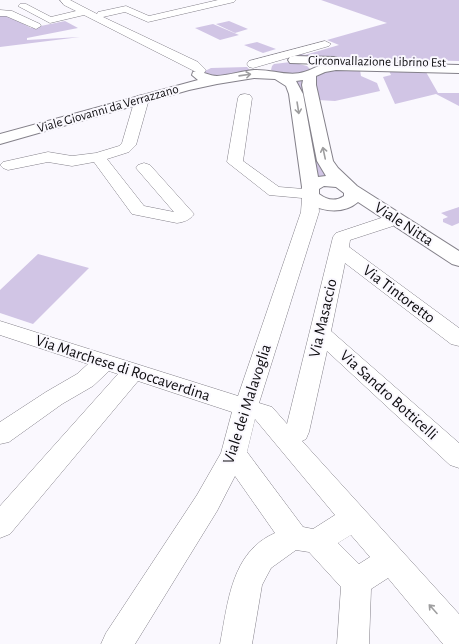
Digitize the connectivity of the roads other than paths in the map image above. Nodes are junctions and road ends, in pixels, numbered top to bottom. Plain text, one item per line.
1 (231, 0) edge
2 (68, 2) edge
3 (92, 2) dead end
4 (23, 6) dead end
5 (140, 6) dead end
6 (126, 9) junction
7 (1, 12) edge
8 (86, 12) junction
9 (39, 14) junction
10 (102, 14) junction
11 (50, 20) junction
12 (324, 44) dead end
13 (286, 60) junction
14 (459, 64) edge
15 (209, 69) junction
16 (459, 69) edge
17 (312, 73) junction
18 (277, 75) junction
19 (217, 80) junction
20 (245, 98) dead end
21 (142, 99) junction
22 (0, 134) edge
23 (0, 139) edge
24 (98, 157) junction
25 (8, 165) dead end
26 (144, 168) dead end
27 (347, 192) junction
28 (314, 198) junction
29 (387, 222) junction
30 (339, 249) junction
31 (459, 260) edge
32 (459, 270) edge
33 (0, 328) edge
34 (319, 332) junction
35 (459, 339) edge
36 (105, 362) junction
37 (134, 371) junction
38 (246, 407) junction
39 (0, 435) edge
40 (285, 438) junction
41 (234, 454) junction
42 (459, 458) edge
43 (349, 511) junction
44 (0, 526) edge
45 (306, 539) junction
46 (398, 568) junction
47 (356, 582) junction
48 (239, 632) edge
49 (459, 638) edge
50 (117, 644) edge
51 (354, 644) edge

1 - 6 street
2 - 8 street
2 - 9 street
3 - 10 street
4 - 9 street
5 - 6 street
6 - 10 street
7 - 11 street
8 - 11 street
8 - 15 street
9 - 11 street
10 - 15 street
12 - 13 street
13 - 14 main road, Circonvallazione Librino Est
13 - 15 main road, Circonvallazione Librino Est
13 - 17 main road
13 - 18 main road
15 - 19 main road
15 - 22 main road, Viale Giovanni da Verrazzano
16 - 17 main road
17 - 18 main road, Viale Giovanni da Verrazzano
27 -> 17 main road, Viale Nitta
19 -> 18 main road, Viale Giovanni da Verrazzano
18 -> 28 main road, Viale dei Malavoglia
19 - 21 main road, Viale Giovanni da Verrazzano
20 - 28 street
21 - 23 main road, Viale Giovanni da Verrazzano
21 - 24 street
24 - 25 street
24 - 26 street
27 - 28 main road
27 - 28 main road
27 - 29 main road
27 - 31 main road, Viale Nitta
28 - 38 street, Viale dei Malavoglia
29 - 30 street, Via Masaccio
29 - 32 main road
30 - 34 street, Via Masaccio
30 - 35 street, Via Tintoretto
33 - 36 street, Via Marchese di Roccaverdina
34 - 40 street, Via Masaccio
34 - 42 street, Via Sandro Botticelli
36 - 37 street, Via Marchese di Roccaverdina
36 - 39 street
37 - 38 street, Via Marchese di Roccaverdina
37 - 44 street
38 - 40 street, Via Marchese di Roccaverdina
38 - 41 street, Viale dei Malavoglia
40 - 43 street, Via Marchese di Roccaverdina
41 - 45 street
41 - 50 street, Viale dei Malavoglia
43 - 45 street
43 - 46 street, Via Marchese di Roccaverdina
45 - 47 street
45 - 48 street
46 - 47 street
49 -> 46 street, Via Marchese di Roccaverdina
47 - 51 street

